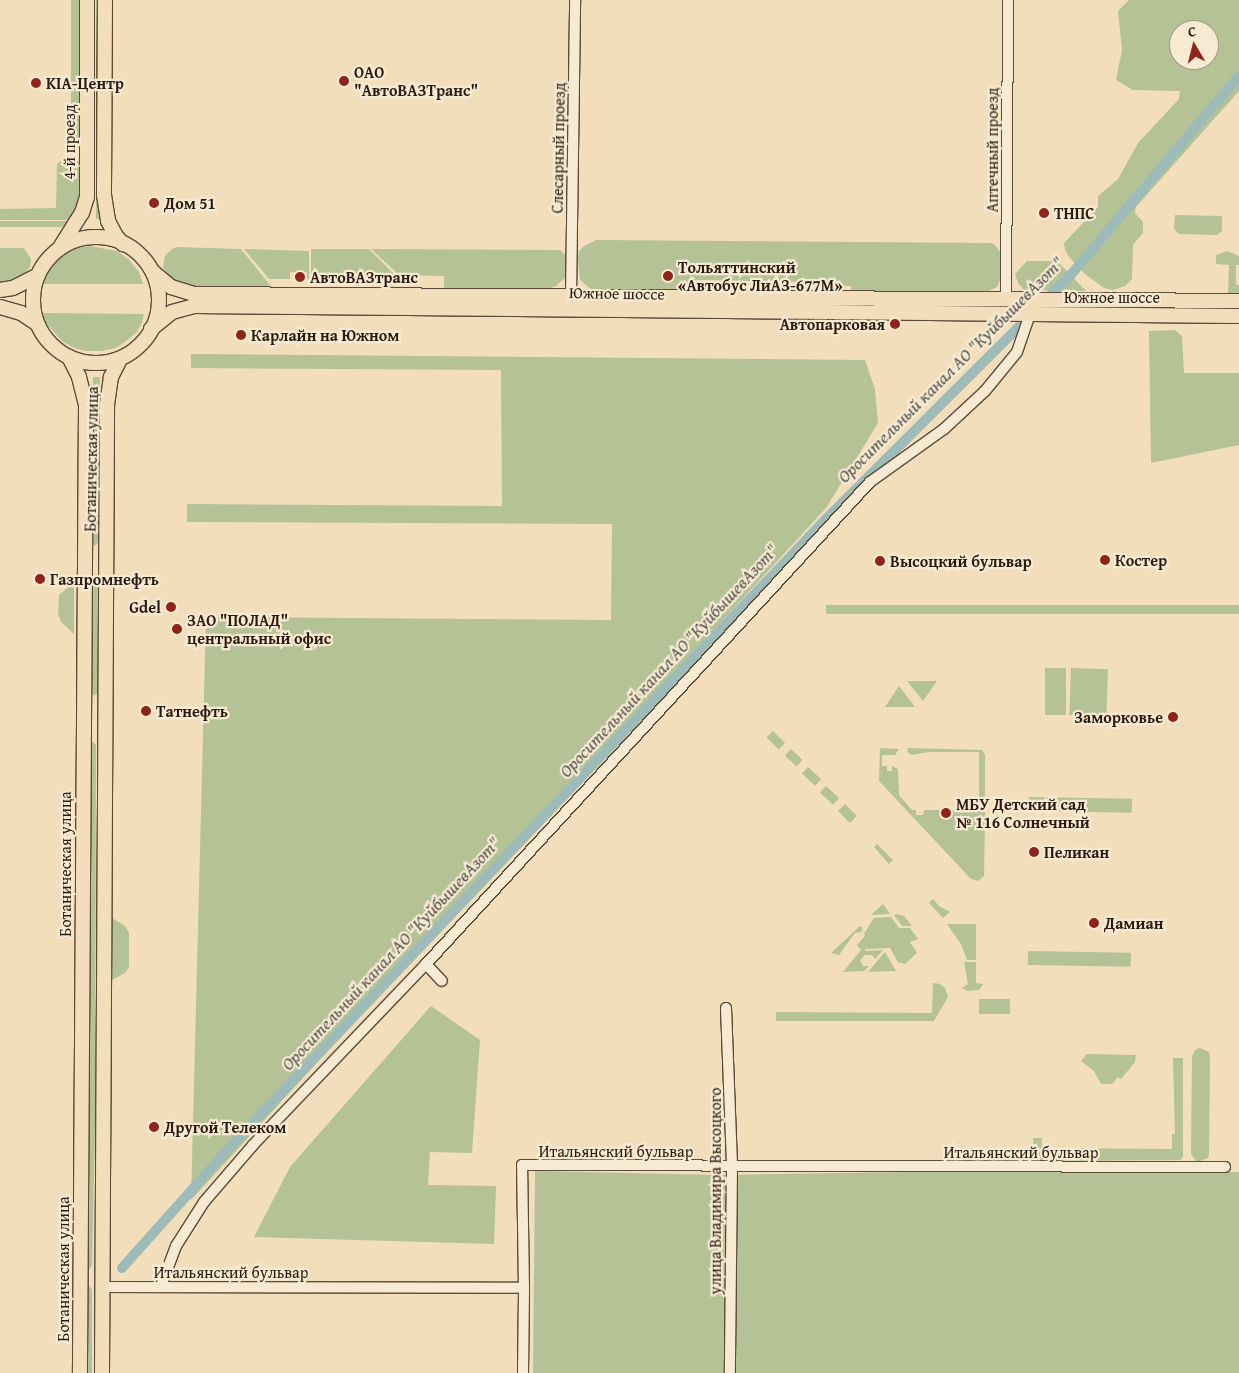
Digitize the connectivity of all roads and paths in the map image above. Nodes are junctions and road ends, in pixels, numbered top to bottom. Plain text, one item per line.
1 (87, 0) edge
2 (104, 0) edge
3 (575, 0) edge
4 (1008, 0) edge
5 (61, 246) junction
6 (126, 246) junction
7 (152, 271) junction
8 (38, 275) junction
9 (0, 290) edge
10 (572, 296) junction
11 (1006, 300) junction
12 (1239, 301) edge
13 (0, 307) edge
14 (1030, 314) junction
15 (1239, 316) edge
16 (36, 323) junction
17 (151, 329) junction
18 (69, 357) junction
19 (120, 359) junction
20 (85, 564) junction
21 (106, 564) junction
22 (84, 715) junction
23 (105, 715) junction
24 (426, 964) junction
25 (442, 981) dead end
26 (726, 1008) dead end
27 (732, 1167) junction
28 (1225, 1167) dead end
29 (80, 1275) junction
30 (102, 1281) junction
31 (161, 1286) junction
32 (524, 1288) junction
33 (80, 1373) edge
34 (102, 1373) edge
35 (523, 1373) edge
36 (730, 1373) edge

1 - 5 main road, 4-й проезд
2 - 6 main road
3 - 10 street, Слесарный проезд
4 - 11 street, Аптечный проезд
5 - 6 main road
5 - 8 main road
6 - 7 main road
7 - 10 main road, Южное шоссе
7 - 17 main road
8 - 9 main road
8 - 16 main road
10 - 11 main road, Южное шоссе
11 - 12 main road, Южное шоссе
13 - 16 main road
14 - 15 main road, Южное шоссе
14 - 17 main road, Южное шоссе
14 - 24 street
16 - 18 main road
17 - 19 main road
18 - 19 main road
18 - 20 main road, Ботаническая улица
19 - 21 main road, Ботаническая улица
20 - 21 main road
20 - 22 main road, Ботаническая улица
21 - 23 main road, Ботаническая улица
22 - 23 main road
22 - 29 main road, Ботаническая улица
23 - 30 main road, Ботаническая улица
24 - 25 street
24 - 31 street
26 - 27 street, улица Владимира Высоцкого
27 - 28 street, Итальянский бульвар
27 - 32 street, Итальянский бульвар
27 - 36 street, улица Владимира Высоцкого
29 - 30 main road
29 - 33 main road, Ботаническая улица
30 - 31 street, Итальянский бульвар
30 - 34 main road, Ботаническая улица
31 - 32 street, Итальянский бульвар
32 - 35 street

